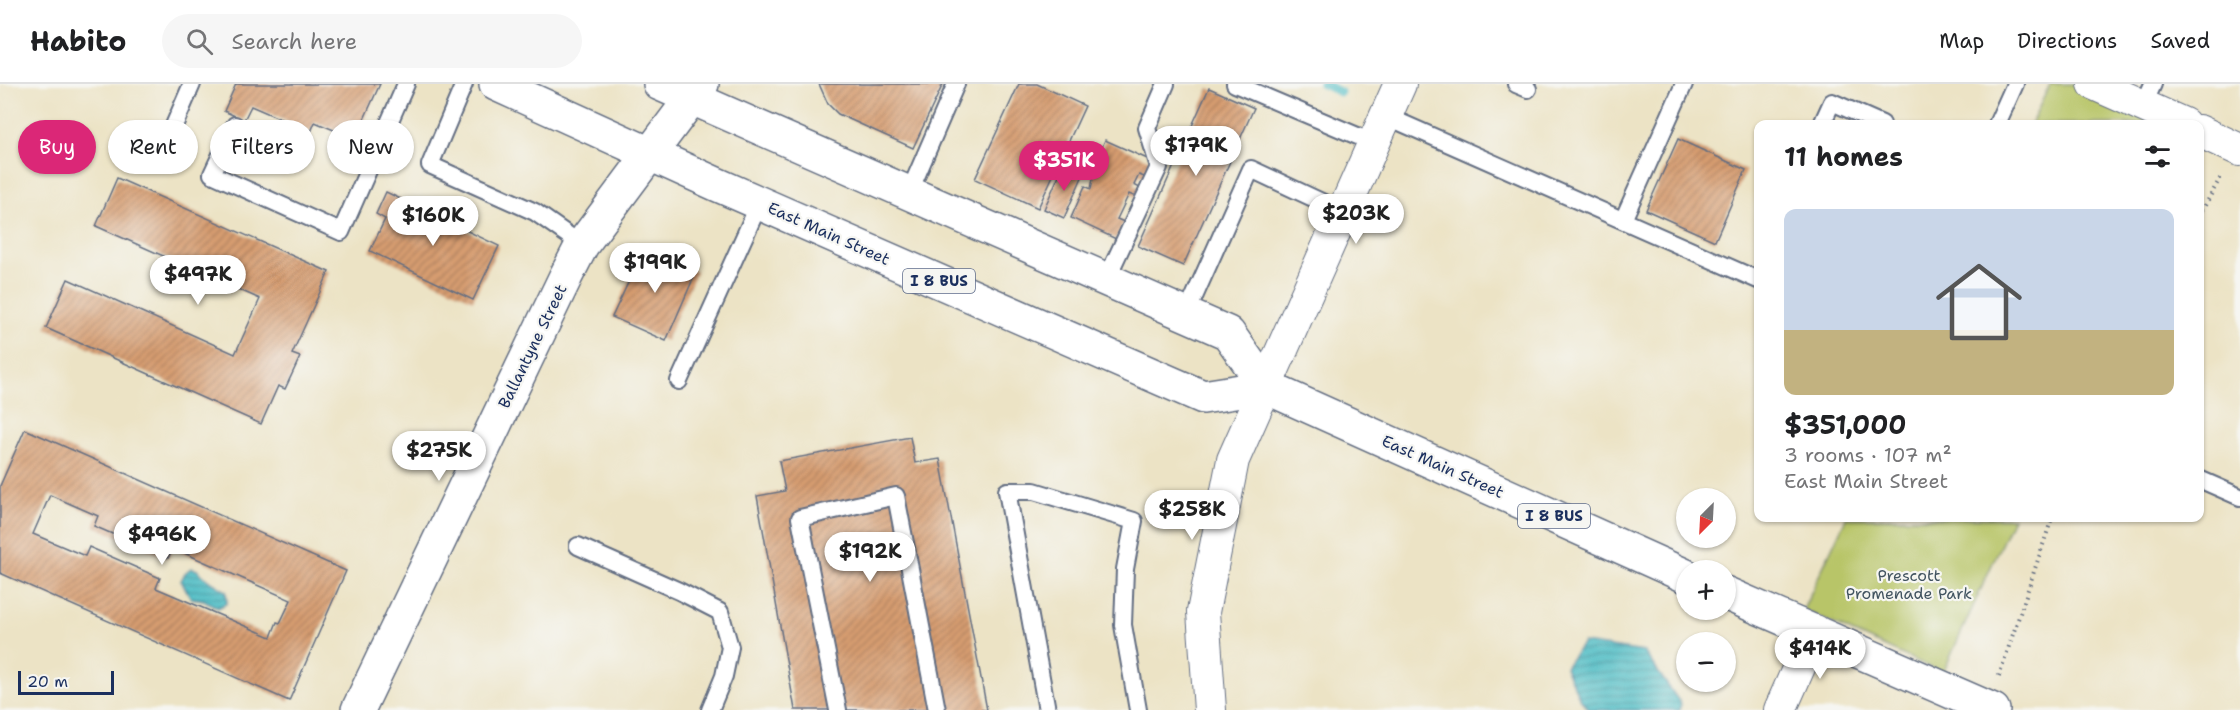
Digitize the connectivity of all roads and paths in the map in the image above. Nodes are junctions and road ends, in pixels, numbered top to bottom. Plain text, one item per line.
1 (192, 84) edge
2 (406, 84) edge
3 (464, 84) edge
4 (496, 84) edge
5 (660, 84) edge
6 (956, 84) edge
7 (1166, 84) edge
8 (1235, 84) edge
9 (1400, 84) edge
10 (1684, 84) edge
11 (2015, 84) edge
12 (2094, 84) edge
13 (696, 91) edge
14 (2148, 95) edge
15 (176, 120) edge
16 (1824, 120) edge
17 (1873, 120) edge
18 (1999, 120) edge
19 (2179, 120) edge
20 (1380, 130) junction
21 (2204, 133) edge
22 (2239, 149) edge
23 (649, 153) junction
24 (213, 174) edge
25 (909, 193) junction
26 (760, 202) junction
27 (2204, 208) edge
28 (1343, 212) junction
29 (1623, 220) junction
30 (582, 245) junction
31 (1754, 278) edge
32 (1106, 280) junction
33 (1186, 315) junction
34 (679, 381) dead end
35 (1266, 387) junction
36 (2204, 481) edge
37 (2240, 497) edge
38 (2051, 522) edge
39 (578, 546) dead end
40 (1676, 572) edge
41 (1736, 598) edge
42 (1815, 631) junction
43 (1990, 709) edge
44 (358, 710) edge
45 (710, 710) edge
46 (838, 710) edge
47 (938, 710) edge
48 (1047, 710) edge
49 (1138, 710) edge
50 (1210, 710) edge
51 (1780, 710) edge

1 - 15 lane
2 - 24 lane
3 - 30 lane
4 - 23 main road, East Main Street / I 8 BUS
5 - 13 main road
6 - 25 lane
7 - 32 lane
8 - 20 lane
9 - 20 street
10 - 29 lane
11 - 18 lane
12 - 14 street
13 - 23 main road, Ballantyne Street
13 - 25 main road
14 - 19 street
16 - 17 lane
20 - 28 street
20 - 29 lane
21 - 22 street
22 - 27 path
23 - 26 main road, East Main Street / I 8 BUS
23 - 30 main road, Ballantyne Street
25 - 32 main road
26 - 34 lane
26 - 35 main road, East Main Street / I 8 BUS
28 - 33 lane
28 - 35 street
29 - 31 lane
30 - 44 main road, Ballantyne Street
32 - 33 main road
33 - 35 main road
35 - 40 main road, East Main Street / I 8 BUS
35 - 50 street
36 - 37 lane
38 - 43 path
39 - 45 lane
41 - 42 main road
42 - 43 main road
42 - 51 street
46 - 47 lane
48 - 49 lane

